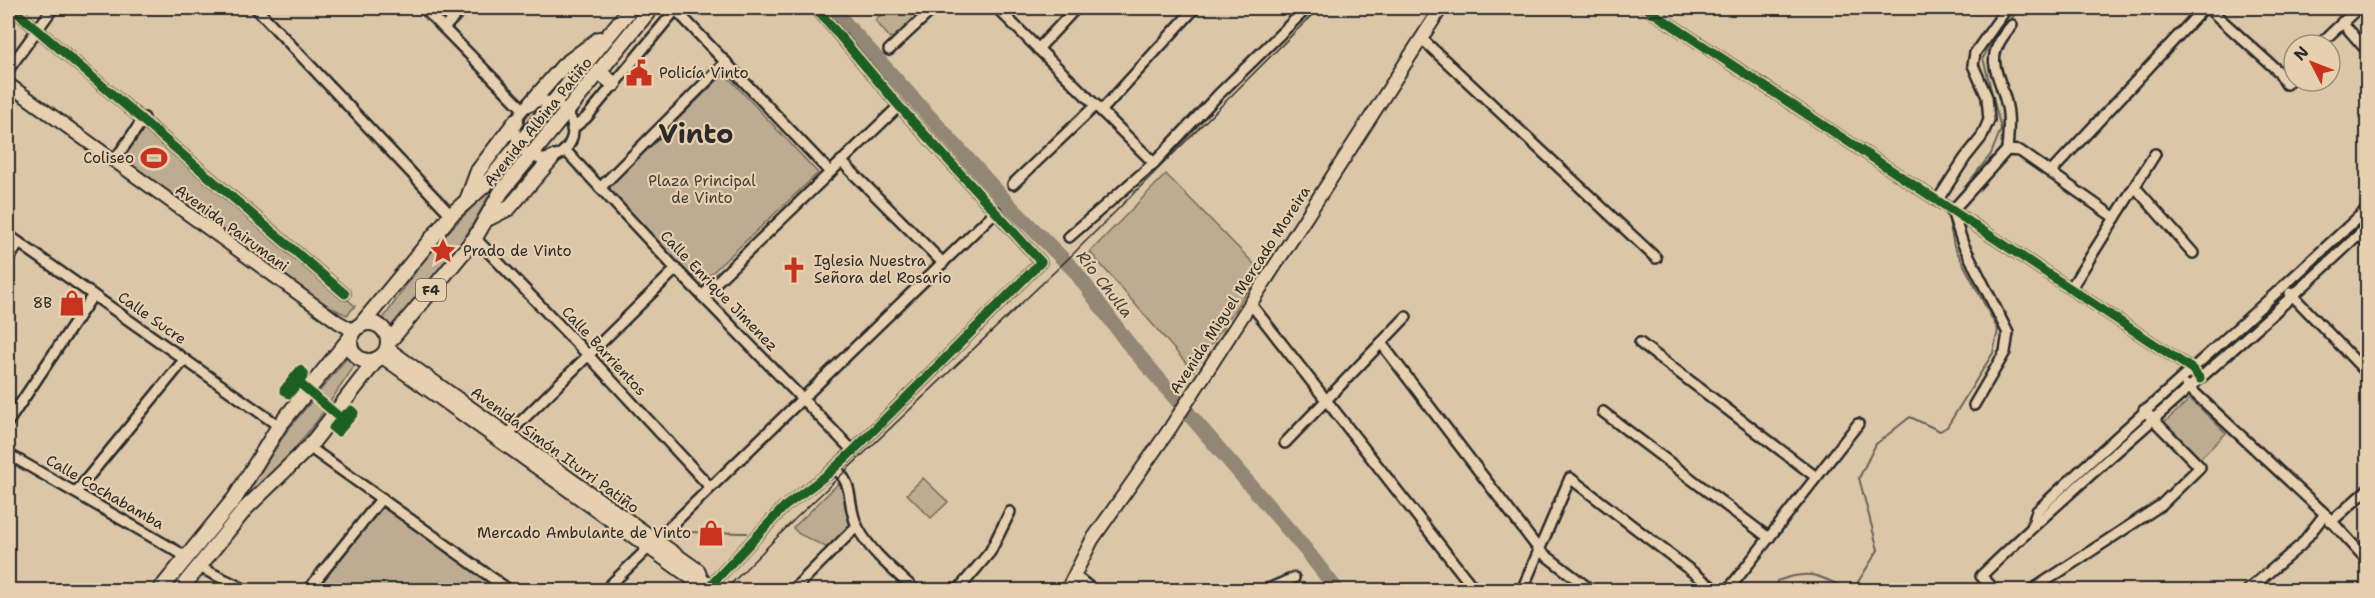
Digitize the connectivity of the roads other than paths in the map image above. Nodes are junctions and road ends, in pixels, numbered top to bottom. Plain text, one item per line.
1 (12, 8) edge
2 (53, 8) edge
3 (256, 8) edge
4 (424, 8) edge
5 (463, 8) edge
6 (631, 8) edge
7 (651, 8) edge
8 (675, 8) edge
9 (816, 8) edge
10 (934, 8) edge
11 (997, 8) edge
12 (1076, 8) edge
13 (1195, 8) edge
14 (1307, 8) edge
15 (1439, 8) edge
16 (1646, 8) edge
17 (2007, 8) edge
18 (2206, 8) edge
19 (2358, 8) edge
20 (2343, 21) junction
21 (2012, 25) dead end
22 (615, 27) junction
23 (36, 28) junction
24 (444, 28) junction
25 (2331, 33) edge
26 (1421, 38) junction
27 (889, 50) dead end
28 (1038, 50) junction
29 (2367, 52) edge
30 (726, 62) junction
31 (8, 70) edge
32 (599, 72) junction
33 (2282, 77) edge
34 (8, 84) edge
35 (614, 84) junction
36 (553, 104) junction
37 (899, 106) junction
38 (527, 107) junction
39 (1099, 107) junction
40 (566, 113) junction
41 (144, 118) junction
42 (516, 122) junction
43 (572, 129) junction
44 (519, 144) junction
45 (565, 150) junction
46 (2007, 150) junction
47 (2155, 154) dead end
48 (531, 156) junction
49 (552, 158) junction
50 (114, 161) junction
51 (841, 161) junction
52 (1154, 163) junction
53 (830, 171) junction
54 (2050, 172) junction
55 (1013, 184) dead end
56 (600, 188) junction
57 (2135, 188) junction
58 (467, 201) junction
59 (1946, 207) junction
60 (2367, 208) edge
61 (996, 211) junction
62 (451, 215) junction
63 (2115, 218) junction
64 (485, 220) junction
65 (2367, 226) edge
66 (8, 235) edge
67 (2359, 235) junction
68 (1069, 237) dead end
69 (475, 238) junction
70 (19, 243) junction
71 (2367, 244) edge
72 (2193, 253) dead end
73 (1656, 258) dead end
74 (8, 260) edge
75 (943, 263) junction
76 (675, 269) junction
77 (2284, 287) junction
78 (2071, 288) junction
79 (345, 294) dead end
80 (93, 295) junction
81 (702, 296) junction
82 (2293, 297) junction
83 (1250, 303) junction
84 (1406, 317) dead end
85 (355, 331) junction
86 (1381, 343) junction
87 (1640, 343) dead end
88 (383, 351) junction
89 (588, 355) junction
90 (184, 360) junction
91 (2192, 369) junction
92 (2367, 374) edge
93 (2200, 379) junction
94 (2181, 380) junction
95 (2189, 388) junction
96 (801, 399) junction
97 (1326, 401) junction
98 (1974, 405) dead end
99 (2144, 410) junction
100 (1604, 412) dead end
101 (2154, 421) junction
102 (8, 422) edge
103 (1858, 424) dead end
104 (279, 426) junction
105 (505, 437) junction
106 (1285, 443) dead end
107 (309, 447) junction
108 (853, 451) junction
109 (8, 454) edge
110 (835, 468) junction
111 (1816, 477) junction
112 (710, 486) junction
113 (2367, 489) edge
114 (76, 492) junction
115 (382, 498) junction
116 (1010, 512) dead end
117 (2328, 518) junction
118 (856, 526) junction
119 (2032, 527) junction
120 (1769, 538) junction
121 (653, 544) junction
122 (1540, 552) junction
123 (187, 557) junction
124 (2367, 561) edge
125 (199, 567) junction
126 (1074, 575) junction
127 (1294, 578) dead end
128 (710, 585) edge
129 (160, 591) edge
130 (180, 591) edge
131 (246, 591) edge
132 (308, 591) edge
133 (509, 591) edge
134 (605, 591) edge
135 (793, 591) edge
136 (915, 591) edge
137 (958, 591) edge
138 (1067, 591) edge
139 (1093, 591) edge
140 (1266, 591) edge
141 (1475, 591) edge
142 (1522, 591) edge
143 (1591, 591) edge
144 (1716, 591) edge
145 (1728, 591) edge
146 (1995, 591) edge
147 (2032, 591) edge
148 (2248, 591) edge

1 - 23 street
2 - 23 street
3 - 62 street
4 - 24 street
5 - 24 street
6 - 22 highway, Avenida Albina Patiño / F4
7 - 32 highway, Avenida Albina Patiño / F4
8 - 30 street
8 - 35 street
9 - 37 street
10 - 27 street
11 - 28 street
12 - 28 street
13 - 39 street
14 - 52 street
15 - 26 main road, Avenida Miguel Mercado Moreira
16 - 59 street
17 - 59 street
18 - 33 street
18 - 54 street
19 - 20 street
20 - 25 street
20 - 29 street
21 - 46 street
22 - 36 highway, Avenida Albina Patiño / F4
22 - 38 highway
23 - 31 street
23 - 41 street
24 - 38 street
26 - 73 street
26 - 83 main road, Avenida Miguel Mercado Moreira
28 - 39 street
30 - 53 street
30 - 56 street
32 - 35 highway
32 - 40 highway, Avenida Albina Patiño / F4
34 - 50 main road, Avenida Pairumani
35 - 43 street
36 - 38 street
36 - 40 street
36 - 44 highway, Avenida Albina Patiño / F4
37 - 51 street
37 - 61 street
38 - 42 street
39 - 52 street
39 - 55 street
40 - 43 street
40 - 48 highway, Avenida Albina Patiño / F4
41 - 50 street
41 - 79 street
42 - 44 street
42 - 58 highway
43 - 45 street
44 - 48 street
44 - 58 highway, Avenida Albina Patiño / F4
45 - 49 street
45 - 56 street, Calle Enrique Jimenez
46 - 54 street
46 - 59 street
47 - 57 street
48 - 49 street
48 - 64 highway, Avenida Albina Patiño / F4
49 - 64 highway
50 - 85 main road, Avenida Pairumani
51 - 53 street
51 - 75 street
52 - 68 street
53 - 81 street
54 - 63 street
56 - 76 street, Calle Enrique Jimenez
57 - 63 street
57 - 72 street
58 - 62 highway, Avenida Albina Patiño / F4
59 - 78 street
59 - 98 street
60 - 77 street
61 - 75 street
61 - 108 street
62 - 85 highway, Avenida Albina Patiño / F4
63 - 78 street
64 - 69 highway, Avenida Albina Patiño / F4
65 - 67 street
66 - 70 street, Calle Sucre
67 - 71 street
67 - 82 street
69 - 88 highway, Avenida Albina Patiño / F4
69 - 89 street, Calle Barrientos
70 - 74 street
70 - 80 street, Calle Sucre
75 - 96 street
76 - 81 street, Calle Enrique Jimenez
76 - 89 street
77 - 82 street
77 - 91 street
78 - 91 street
80 - 90 street, Calle Sucre
80 - 102 street
81 - 96 street, Calle Enrique Jimenez
82 - 92 street
82 - 93 street
83 - 97 street
83 - 126 main road, Avenida Miguel Mercado Moreira
84 - 86 street
85 - 88 highway
85 - 88 highway
85 - 104 highway, Avenida Albina Patiño / F4
86 - 97 street
86 - 122 street
87 - 111 street
88 - 105 main road, Avenida Simón Iturri Patiño
88 - 107 highway, Avenida Albina Patiño / F4
89 - 105 street
89 - 112 street, Calle Barrientos
90 - 104 street, Calle Sucre
90 - 114 street
91 - 93 street
91 - 94 street
93 - 95 street
94 - 95 street
94 - 99 street
95 - 101 street
95 - 117 street
96 - 108 street, Calle Enrique Jimenez
96 - 112 street
97 - 106 street
97 - 141 street
99 - 101 street
99 - 119 street
100 - 120 street
101 - 119 street
101 - 147 street
103 - 111 street
104 - 123 highway, Avenida Albina Patiño / F4
105 - 121 main road, Avenida Simón Iturri Patiño
107 - 115 street
107 - 125 highway, Avenida Albina Patiño / F4
108 - 110 street
109 - 114 street, Calle Cochabamba
110 - 118 street
110 - 128 street
111 - 120 street
112 - 121 street
113 - 117 street
114 - 123 street, Calle Cochabamba
115 - 132 street
115 - 133 street
116 - 137 street
117 - 124 street
117 - 148 street
118 - 135 street
118 - 136 street
119 - 146 street
120 - 145 street
121 - 128 main road, Avenida Simón Iturri Patiño
121 - 134 street
122 - 142 street
122 - 143 street
122 - 144 street
123 - 129 highway, Avenida Albina Patiño / F4
125 - 130 highway, Avenida Albina Patiño / F4
125 - 131 street
126 - 138 main road, Avenida Miguel Mercado Moreira
126 - 139 street
127 - 140 street

